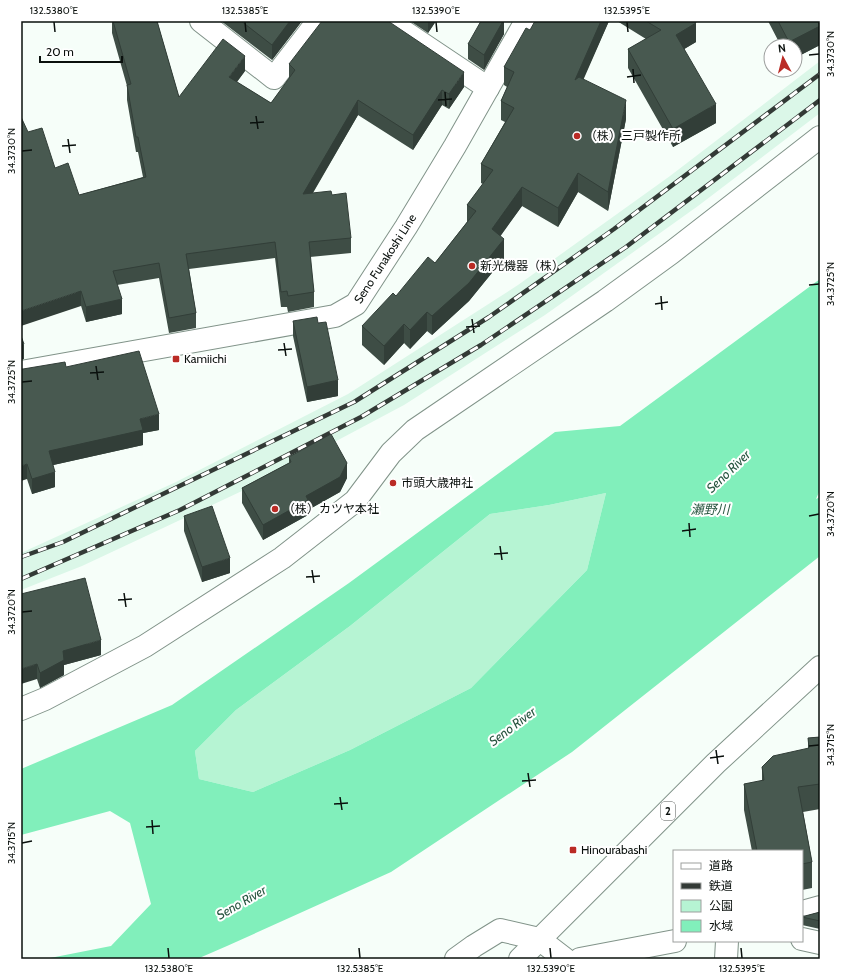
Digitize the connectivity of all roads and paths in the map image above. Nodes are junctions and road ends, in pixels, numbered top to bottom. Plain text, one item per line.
1 (201, 21) edge
2 (318, 21) edge
3 (388, 21) edge
4 (526, 21) edge
5 (488, 88) junction
6 (820, 137) edge
7 (21, 372) edge
8 (820, 667) edge
9 (21, 709) edge
10 (820, 907) edge
11 (803, 912) edge
12 (539, 939) junction
13 (803, 939) edge
14 (673, 941) edge
15 (727, 942) edge
16 (820, 943) edge
17 (456, 959) edge
18 (520, 959) edge
19 (565, 959) edge
20 (580, 959) edge
21 (726, 959) edge

1 - 2 main road
3 - 5 main road
4 - 5 main road, Seno Funakoshi Line
5 - 7 main road, Seno Funakoshi Line
6 - 9 main road
8 - 12 main road, 2
10 - 11 main road
12 - 17 main road
12 - 18 main road, 2
12 - 19 main road
13 - 16 main road
14 - 20 main road
15 - 21 main road

